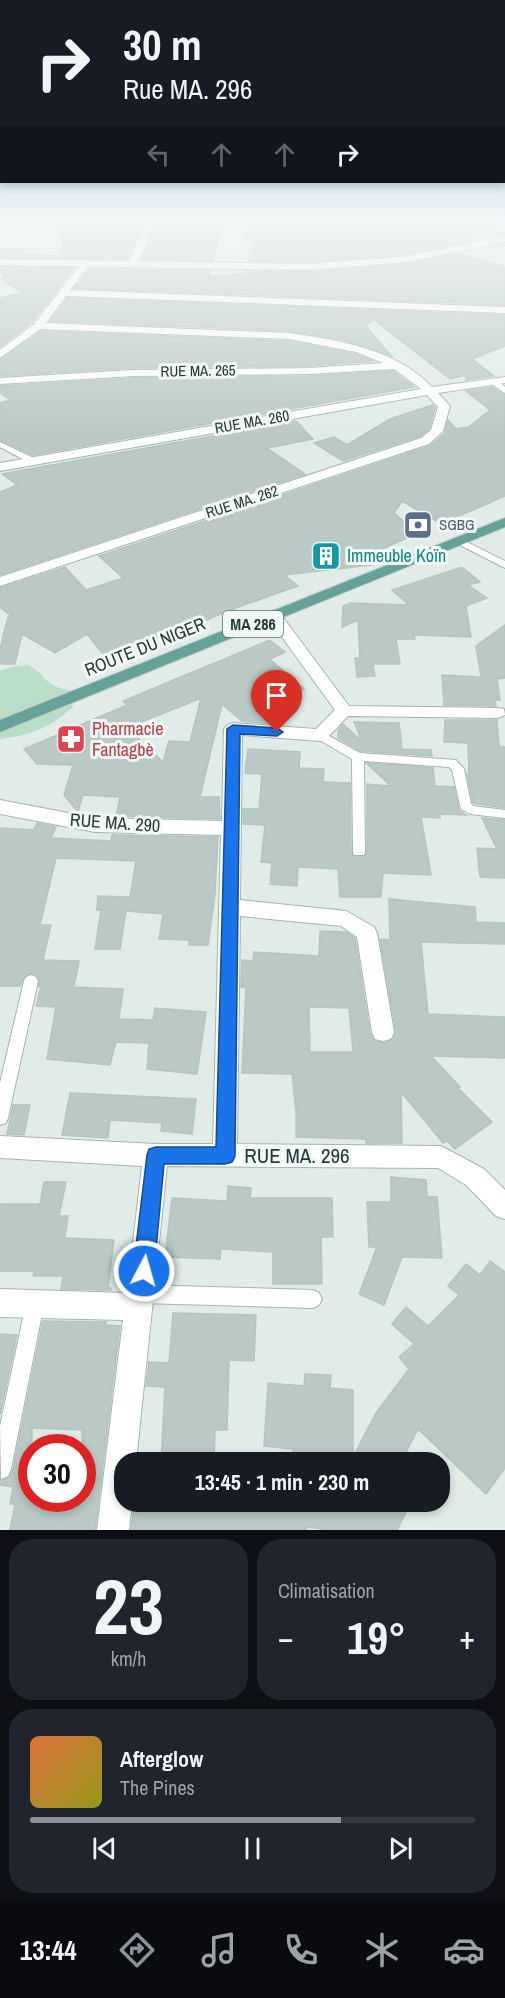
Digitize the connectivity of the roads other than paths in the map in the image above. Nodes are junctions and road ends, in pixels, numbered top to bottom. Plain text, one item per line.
1 (61, 293) joint
2 (505, 302) edge
3 (491, 309) junction
4 (505, 310) edge
5 (38, 326) junction
6 (0, 355) edge
7 (397, 365) junction
8 (0, 381) edge
9 (499, 381) edge
10 (433, 390) junction
11 (505, 391) edge
12 (0, 444) edge
13 (33, 461) junction
14 (0, 467) edge
15 (505, 522) edge
16 (459, 541) junction
17 (505, 565) edge
18 (0, 582) edge
19 (274, 615) junction
20 (344, 711) junction
21 (498, 713) dead end
22 (0, 726) edge
23 (320, 735) junction
24 (358, 757) junction
25 (0, 807) edge
26 (505, 814) edge
27 (232, 828) junction
28 (359, 852) dead end
29 (230, 907) junction
30 (31, 981) dead end
31 (383, 1032) dead end
32 (0, 1118) edge
33 (0, 1148) edge
34 (156, 1155) junction
35 (225, 1156) junction
36 (505, 1207) edge
37 (313, 1299) dead end
38 (140, 1301) junction
39 (0, 1303) edge
40 (35, 1304) junction
41 (1, 1469) edge
42 (113, 1530) edge

1 - 3 street
1 - 5 street
2 - 3 street
3 - 4 street
5 - 6 street
5 - 7 street
7 - 8 street, RUE MA. 265
7 - 10 street
9 - 10 street, RUE MA. 260
9 - 11 lane
10 - 13 street, RUE MA. 260
10 - 18 street, RUE MA. 262
12 - 13 lane
13 - 14 street, RUE MA. 260
15 - 16 main road, ROUTE DU NIGER / MA 286
16 - 17 lane
16 - 19 main road, ROUTE DU NIGER / MA 286
19 - 20 street
19 - 22 main road, ROUTE DU NIGER / MA 286
20 - 21 street
20 - 23 street
23 - 24 lane
23 - 27 street
24 - 26 lane
24 - 28 lane
25 - 27 street, RUE MA. 290
27 - 29 street
29 - 31 street
29 - 35 street
30 - 32 lane
33 - 34 street, RUE MA. 296
34 - 35 street, RUE MA. 296
34 - 38 street
35 - 36 street, RUE MA. 296
37 - 38 lane
38 - 40 street
38 - 42 street
39 - 40 street
40 - 41 lane

